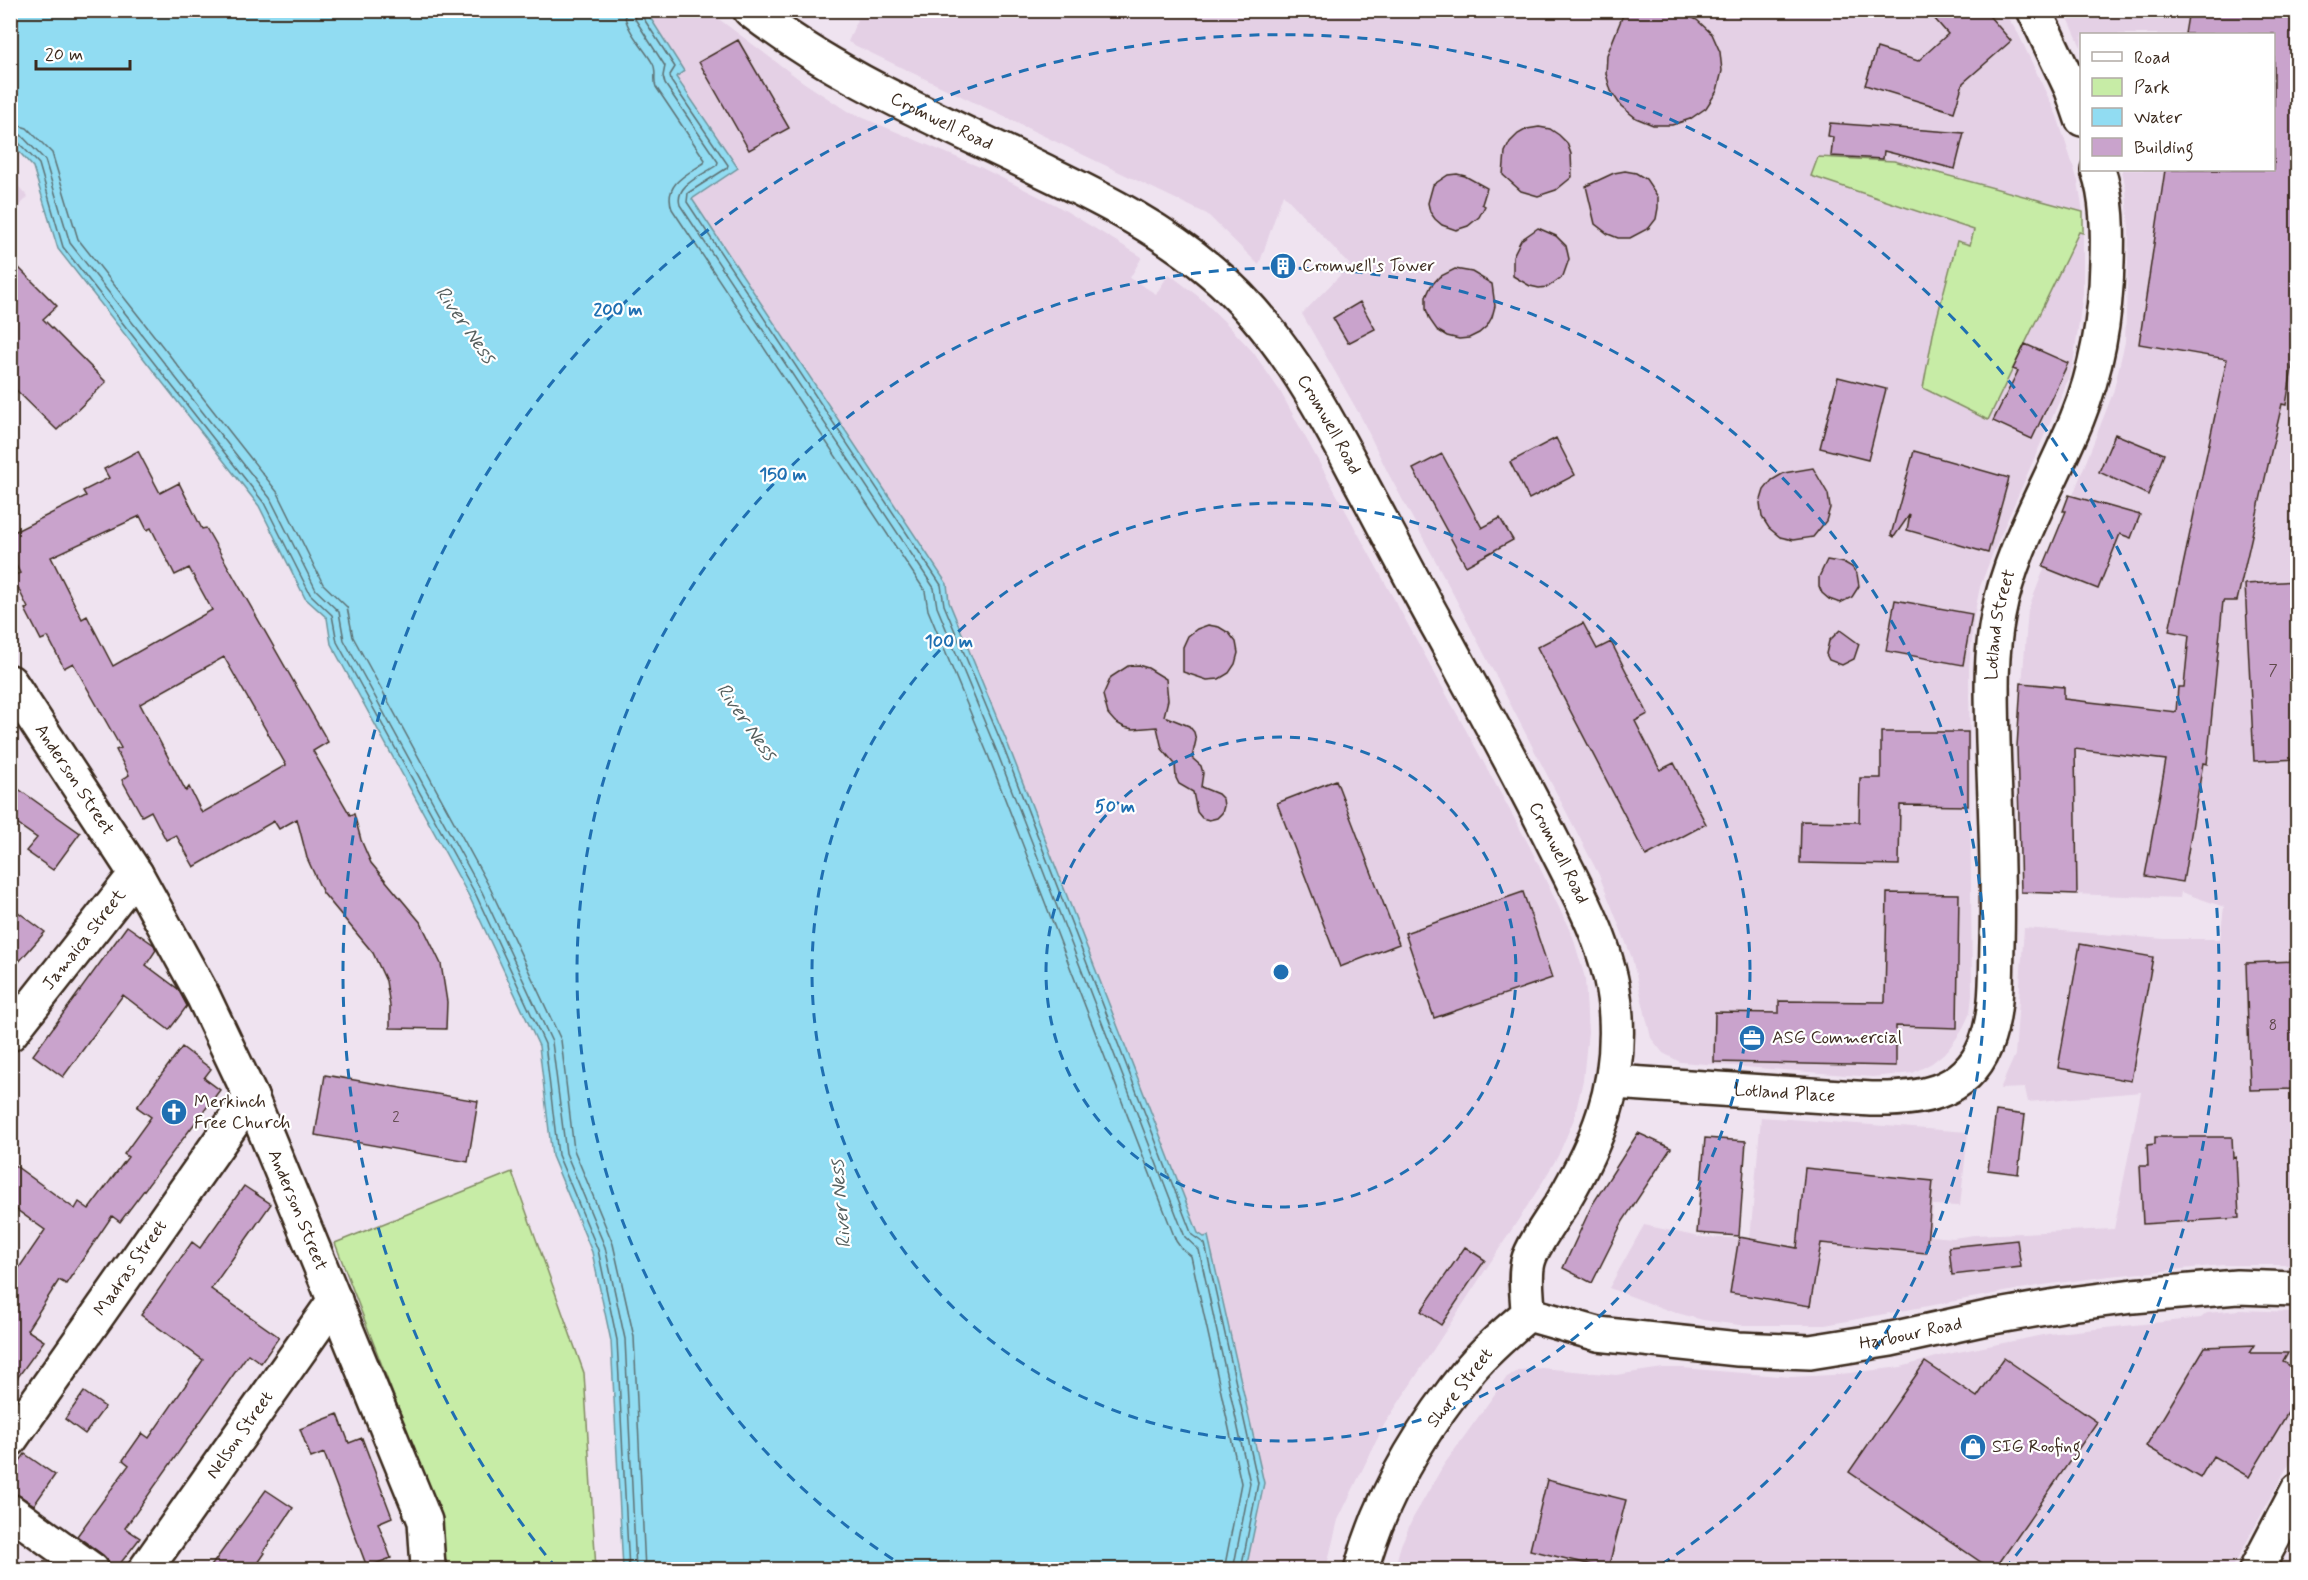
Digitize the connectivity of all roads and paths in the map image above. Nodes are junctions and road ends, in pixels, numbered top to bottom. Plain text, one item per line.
1 (750, 10) edge
2 (2034, 10) edge
3 (2080, 113) edge
4 (2098, 171) edge
5 (10, 682) edge
6 (136, 874) junction
7 (10, 1034) edge
8 (1614, 1082) junction
9 (1952, 1085) joint
10 (251, 1097) junction
11 (2298, 1289) edge
12 (335, 1300) junction
13 (1528, 1314) junction
14 (10, 1440) edge
15 (2298, 1490) edge
16 (10, 1511) edge
17 (92, 1569) edge
18 (145, 1569) edge
19 (428, 1569) edge
20 (1361, 1569) edge
21 (2256, 1569) edge

1 - 8 street, Cromwell Road
2 - 3 street
4 - 9 street, Lotland Street
5 - 6 street, Anderson Street
6 - 7 street, Jamaica Street
6 - 10 street, Anderson Street
8 - 9 street, Lotland Place
8 - 13 street
10 - 12 street, Anderson Street
10 - 14 street, Madras Street
11 - 13 street, Harbour Road
12 - 18 street, Nelson Street
12 - 19 street, Anderson Street
13 - 20 street, Shore Street
15 - 21 street
16 - 17 street

